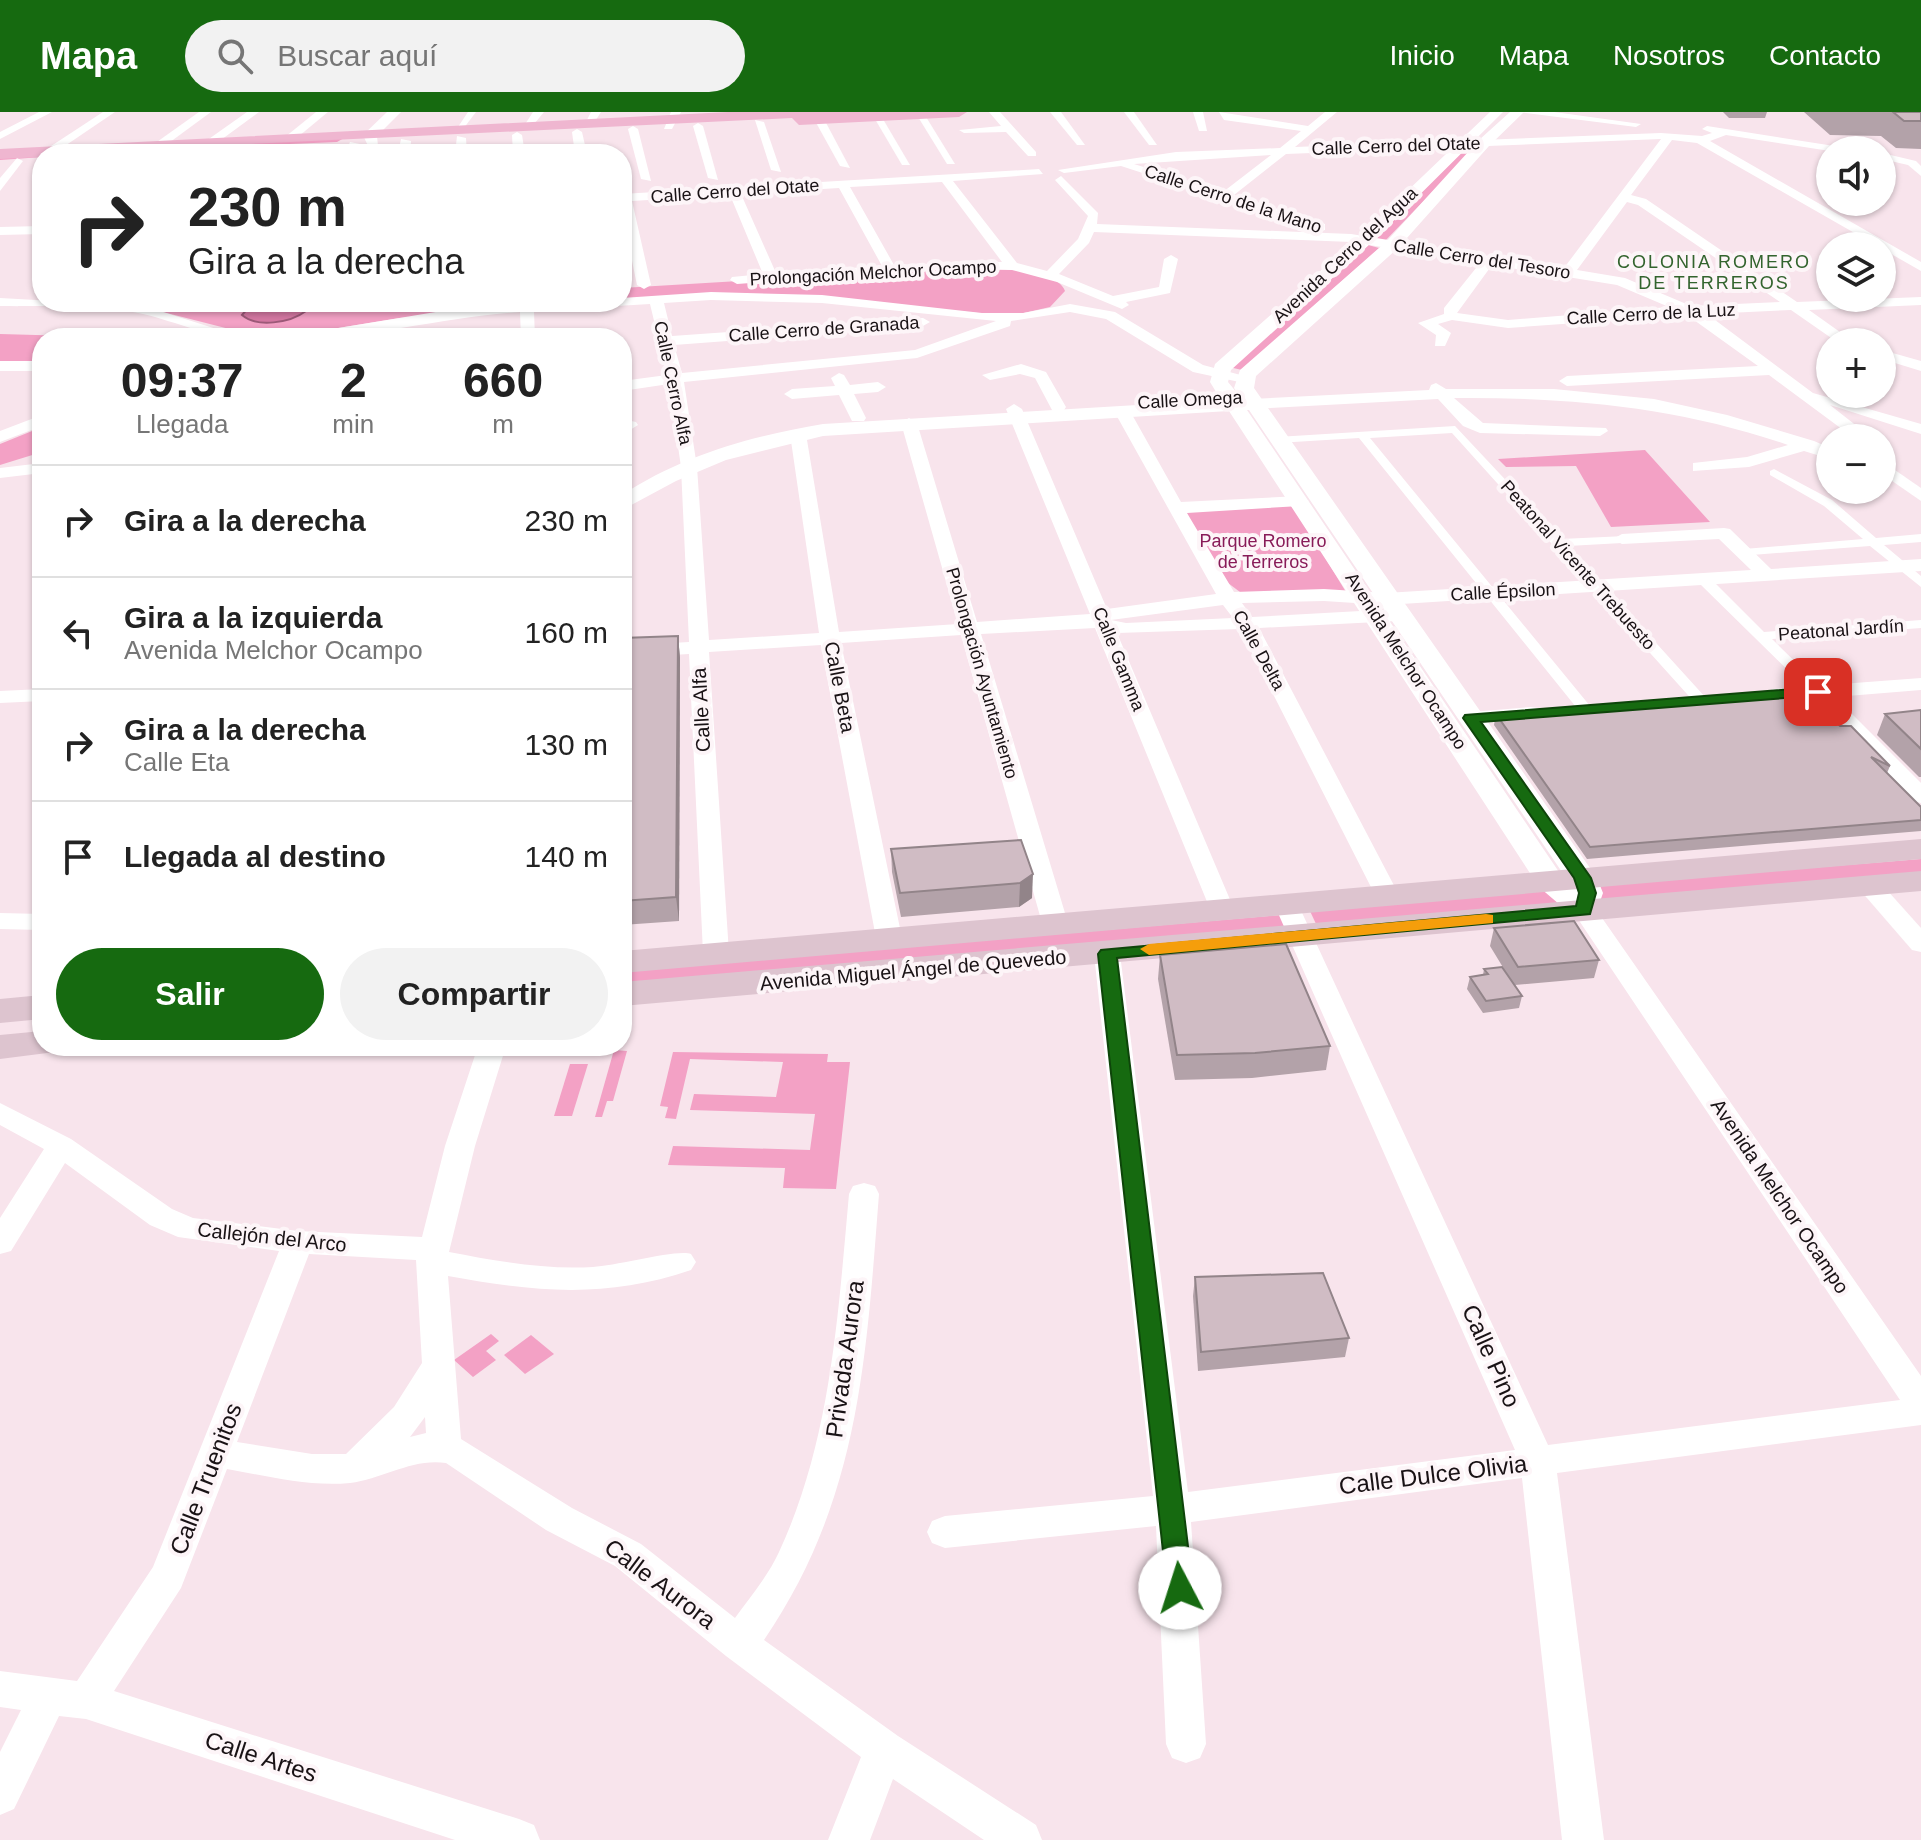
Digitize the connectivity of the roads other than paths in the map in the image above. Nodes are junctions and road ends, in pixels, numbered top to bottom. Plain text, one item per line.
1 (47, 112) edge
2 (110, 112) edge
3 (206, 112) edge
4 (254, 112) edge
5 (323, 112) edge
6 (395, 112) edge
7 (472, 112) edge
8 (539, 112) edge
9 (945, 112) edge
10 (959, 112) edge
11 (994, 112) edge
12 (1055, 112) edge
13 (1129, 112) edge
14 (1198, 112) edge
15 (1224, 112) edge
16 (1332, 112) edge
17 (1497, 112) edge
18 (1518, 112) edge
19 (1524, 112) edge
20 (919, 114) junction
21 (724, 115) edge
22 (822, 116) edge
23 (876, 116) junction
24 (672, 120) edge
25 (759, 122) junction
26 (587, 123) edge
27 (1652, 125) junction
28 (698, 126) junction
29 (633, 129) junction
30 (1009, 129) junction
31 (1203, 129) dead end
32 (1308, 129) junction
33 (964, 130) dead end
34 (522, 131) junction
35 (1725, 132) junction
36 (0, 136) edge
37 (1664, 138) junction
38 (289, 139) junction
39 (372, 139) junction
40 (1702, 140) junction
41 (460, 141) edge
42 (1081, 143) dead end
43 (1153, 143) dead end
44 (1484, 143) junction
45 (63, 144) edge
46 (164, 144) edge
47 (212, 144) edge
48 (250, 144) edge
49 (362, 144) edge
50 (390, 144) edge
51 (436, 144) edge
52 (520, 144) edge
53 (583, 144) edge
54 (1461, 144) junction
55 (1816, 146) edge
56 (1281, 151) junction
57 (1032, 154) dead end
58 (32, 157) edge
59 (6, 159) edge
60 (1896, 161) edge
61 (951, 162) dead end
62 (1115, 162) junction
63 (906, 163) dead end
64 (779, 165) dead end
65 (846, 166) dead end
66 (1919, 170) edge
67 (1896, 171) edge
68 (1063, 175) junction
69 (714, 178) dead end
70 (945, 178) junction
71 (647, 179) dead end
72 (843, 185) junction
73 (0, 187) edge
74 (734, 191) junction
75 (1226, 196) junction
76 (632, 197) edge
77 (1623, 197) junction
78 (1092, 228) junction
79 (32, 230) edge
80 (0, 231) edge
81 (632, 233) edge
82 (1357, 240) junction
83 (1392, 245) junction
84 (1171, 259) dead end
85 (1489, 260) junction
86 (1012, 266) junction
87 (1921, 267) edge
88 (890, 269) junction
89 (1569, 271) junction
90 (771, 277) junction
91 (1056, 277) junction
92 (644, 285) junction
93 (632, 286) edge
94 (718, 286) junction
95 (691, 290) junction
96 (32, 292) edge
97 (0, 294) edge
98 (656, 300) junction
99 (1921, 301) edge
100 (0, 302) edge
101 (32, 302) edge
102 (632, 302) edge
103 (1794, 306) junction
104 (1111, 308) junction
105 (1683, 308) junction
106 (1049, 310) junction
107 (151, 312) edge
108 (434, 312) edge
109 (1452, 316) junction
110 (982, 317) junction
111 (1023, 317) junction
112 (395, 321) junction
113 (204, 328) edge
114 (361, 328) edge
115 (394, 328) edge
116 (1826, 328) edge
117 (666, 341) junction
118 (1440, 343) dead end
119 (1896, 358) edge
120 (829, 362) junction
121 (0, 366) edge
122 (32, 366) edge
123 (1921, 366) edge
124 (1198, 369) joint
125 (1771, 370) junction
126 (1752, 371) junction
127 (990, 375) dead end
128 (676, 381) junction
129 (1504, 384) junction
130 (632, 385) edge
131 (878, 387) dead end
132 (1235, 387) junction
133 (846, 390) junction
134 (1777, 390) junction
135 (1798, 390) junction
136 (1439, 391) junction
137 (792, 394) dead end
138 (1058, 407) junction
139 (1122, 411) junction
140 (1016, 413) junction
141 (858, 418) junction
142 (909, 423) junction
143 (32, 424) edge
144 (1824, 424) edge
145 (1845, 424) edge
146 (1462, 426) junction
147 (1921, 429) edge
148 (1600, 431) dead end
149 (798, 434) junction
150 (1362, 435) junction
151 (0, 437) edge
152 (1277, 440) junction
153 (1816, 445) edge
154 (688, 462) junction
155 (1896, 463) edge
156 (1699, 467) dead end
157 (32, 469) edge
158 (0, 473) edge
159 (1774, 473) dead end
160 (1913, 478) edge
161 (632, 484) edge
162 (1921, 496) edge
163 (632, 498) edge
164 (1300, 501) junction
165 (1175, 508) junction
166 (1921, 538) edge
167 (1622, 539) joint
168 (1869, 541) junction
169 (1558, 543) junction
170 (1744, 553) junction
171 (1911, 566) edge
172 (1768, 576) junction
173 (1705, 581) junction
174 (1921, 583) edge
175 (1597, 587) junction
176 (1490, 593) junction
177 (1231, 600) junction
178 (1380, 606) junction
179 (1098, 620) junction
180 (1246, 622) junction
181 (1921, 624) edge
182 (970, 630) junction
183 (1762, 636) junction
184 (830, 639) junction
185 (697, 648) junction
186 (632, 651) edge
187 (1921, 684) edge
188 (1818, 692) junction
189 (32, 695) edge
190 (0, 697) edge
191 (1745, 697) edge
192 (1708, 700) joint
193 (1672, 703) edge
194 (1592, 708) joint
195 (1471, 718) junction
196 (1921, 796) edge
197 (1921, 849) edge
198 (1921, 881) edge
199 (1869, 885) junction
200 (1572, 890) junction
201 (1387, 895) junction
202 (1222, 909) junction
203 (1292, 920) junction
204 (0, 921) edge
205 (32, 922) edge
206 (1055, 923) junction
207 (889, 938) junction
208 (1921, 944) edge
209 (716, 953) junction
210 (1107, 954) junction
211 (632, 961) edge
212 (632, 993) edge
213 (32, 1008) edge
214 (0, 1011) edge
215 (32, 1041) edge
216 (0, 1047) edge
217 (489, 1056) edge
218 (0, 1113) edge
219 (61, 1146) junction
220 (864, 1194) dead end
221 (298, 1242) junction
222 (0, 1243) edge
223 (432, 1255) junction
224 (680, 1262) dead end
225 (438, 1363) junction
226 (1921, 1403) edge
227 (1921, 1411) edge
228 (444, 1445) junction
229 (216, 1453) junction
230 (1538, 1462) junction
231 (345, 1470) junction
232 (1173, 1509) junction
233 (945, 1532) dead end
234 (739, 1644) junction
235 (0, 1689) edge
236 (68, 1698) junction
237 (1186, 1744) dead end
238 (884, 1750) junction
239 (0, 1795) edge
240 (519, 1840) edge
241 (849, 1840) edge
242 (1021, 1840) edge
243 (1583, 1840) edge

1 - 36 street
2 - 45 street
3 - 46 street
4 - 47 street
5 - 38 street
6 - 39 street
7 - 41 street
8 - 34 street
9 - 10 main road
9 - 20 main road
11 - 30 street
12 - 42 street
13 - 43 street
14 - 31 street
15 - 32 street
16 - 32 street
17 - 54 street, Avenida Cerro del Agua
18 - 44 street, Avenida Cerro del Agua
19 - 27 street
20 - 23 main road
20 - 61 street
21 - 22 main road
21 - 24 main road
22 - 23 main road
22 - 25 main road
22 - 65 street
23 - 63 street
24 - 26 main road
24 - 28 main road
24 - 29 main road
25 - 28 main road
25 - 64 street
26 - 29 main road
26 - 34 main road
26 - 53 street
27 - 35 street
27 - 37 street
27 - 40 street
28 - 69 street
29 - 71 street
30 - 33 street
30 - 57 street
32 - 56 street
34 - 41 main road
34 - 52 street
35 - 40 street, Calle Cerro del Otate
35 - 55 street
37 - 40 street, Calle Cerro del Otate
37 - 44 street, Calle Cerro del Otate
37 - 77 street
38 - 39 main road
38 - 48 main road
39 - 41 main road
39 - 49 main road
39 - 50 main road
40 - 87 street
41 - 51 main road
44 - 54 street, Calle Cerro del Otate
44 - 83 street, Avenida Cerro del Agua
54 - 56 street, Calle Cerro del Otate
54 - 82 street, Avenida Cerro del Agua
56 - 62 street, Calle Cerro del Otate
56 - 75 street
58 - 59 main road
59 - 73 street
60 - 66 street
62 - 68 street, Calle Cerro del Otate
62 - 75 street, Calle Cerro de la Mano
66 - 67 street
68 - 70 street, Calle Cerro del Otate
68 - 78 street
70 - 72 street, Calle Cerro del Otate
70 - 86 street
72 - 74 street, Calle Cerro del Otate
72 - 88 street
74 - 76 street, Calle Cerro del Otate
74 - 90 street
75 - 82 street, Calle Cerro de la Mano
77 - 89 street
77 - 103 street
78 - 82 street, Calle Cerro del Tesoro
78 - 91 street
79 - 80 street
81 - 92 street
82 - 83 street, Calle Cerro del Tesoro
82 - 132 street, Avenida Cerro del Agua
83 - 85 street, Calle Cerro del Tesoro
83 - 132 street, Avenida Cerro del Agua
84 - 104 street
85 - 89 street, Calle Cerro del Tesoro
85 - 109 street
86 - 88 street, Prolongación Melchor Ocampo
86 - 91 street, Prolongación Melchor Ocampo
88 - 90 street, Prolongación Melchor Ocampo
89 - 105 street, Calle Cerro del Tesoro
90 - 94 street, Prolongación Melchor Ocampo
91 - 104 street, Prolongación Melchor Ocampo
91 - 106 street
92 - 93 street, Prolongación Melchor Ocampo
92 - 95 street, Prolongación Melchor Ocampo
94 - 95 street, Prolongación Melchor Ocampo
94 - 110 street, Prolongación Melchor Ocampo
95 - 98 street, Prolongación Melchor Ocampo
96 - 97 street
98 - 102 street, Prolongación Melchor Ocampo
98 - 117 street, Calle Cerro Alfa
99 - 103 street, Calle Cerro de la Luz
100 - 101 street
103 - 105 street, Calle Cerro de la Luz
103 - 116 street
104 - 106 street, Prolongación Melchor Ocampo
104 - 124 street, Prolongación Melchor Ocampo
104 - 132 street
105 - 109 street, Calle Cerro de la Luz
105 - 125 street
105 - 126 street
106 - 111 street, Prolongación Melchor Ocampo
107 - 113 street
108 - 112 street, Prolongación Melchor Ocampo
109 - 118 street
110 - 111 street, Prolongación Melchor Ocampo
110 - 117 street, Calle Cerro de Granada
111 - 120 street
112 - 114 street, Prolongación Melchor Ocampo
112 - 115 street
117 - 128 street, Calle Cerro Alfa
119 - 123 street
120 - 128 street
120 - 133 street
121 - 122 street
124 - 132 street
125 - 126 street, Calle Omega
125 - 135 street
126 - 129 street, Calle Omega
126 - 134 street
127 - 138 street
128 - 130 street
128 - 154 street, Calle Cerro Alfa
129 - 136 street, Calle Omega
129 - 153 street
131 - 133 street
132 - 136 street, Calle Omega
132 - 138 street, Calle Omega
132 - 139 street, Calle Omega
132 - 152 street, Avenida Melchor Ocampo
132 - 164 street, Avenida Melchor Ocampo
133 - 137 street
133 - 141 street
134 - 135 street
134 - 144 street
135 - 145 street
135 - 147 street
136 - 146 street
136 - 153 street
138 - 140 street, Calle Omega
139 - 140 street, Calle Omega
139 - 165 street, Calle Delta
140 - 141 street, Calle Omega
140 - 142 street, Calle Omega
140 - 179 street, Calle Gamma
141 - 154 street, Calle Omega
142 - 149 street, Calle Omega
142 - 182 street, Prolongación Ayuntamiento
143 - 151 street
146 - 148 street
146 - 150 street
146 - 169 street, Peatonal Vicente Trebuesto
149 - 154 street, Calle Omega
149 - 184 street, Calle Beta
150 - 152 street
150 - 176 street
152 - 178 street, Avenida Melchor Ocampo
153 - 156 street
154 - 161 street, Calle Omega
154 - 163 street, Calle Omega
154 - 185 street, Calle Alfa
155 - 160 street
157 - 158 street
159 - 168 street
160 - 162 street
164 - 165 street
164 - 178 street, Avenida Melchor Ocampo
165 - 177 street, Calle Delta
166 - 168 street
167 - 169 street
167 - 170 street
168 - 170 street
168 - 171 street
169 - 175 street, Peatonal Vicente Trebuesto
170 - 172 street
171 - 172 street, Calle Épsilon
171 - 174 street
172 - 173 street, Calle Épsilon
173 - 175 street, Calle Épsilon
173 - 183 street
175 - 176 street, Calle Épsilon
175 - 192 street, Peatonal Vicente Trebuesto
176 - 178 street, Calle Épsilon
176 - 194 street
177 - 178 street, Calle Épsilon
177 - 179 street, Calle Épsilon
177 - 180 street, Calle Delta
178 - 180 street, Calle Épsilon
178 - 195 street, Avenida Melchor Ocampo
178 - 200 street, Avenida Melchor Ocampo
179 - 180 street, Calle Épsilon
179 - 182 street, Calle Épsilon
179 - 202 street, Calle Gamma
180 - 201 street, Calle Delta
181 - 183 street, Peatonal Jardín
182 - 184 street, Calle Épsilon
182 - 206 street, Prolongación Ayuntamiento
183 - 188 street
184 - 185 street, Calle Épsilon
184 - 207 street, Calle Beta
185 - 186 street, Calle Épsilon
185 - 209 street, Calle Alfa
187 - 188 street
188 - 191 street
188 - 196 street
189 - 190 street
192 - 193 street
194 - 195 street
195 - 200 street, Avenida Melchor Ocampo
197 - 200 main road, Avenida Miguel Ángel de Quevedo
198 - 199 main road, Avenida Miguel Ángel de Quevedo
199 - 200 main road, Avenida Miguel Ángel de Quevedo
199 - 208 street
200 - 201 main road, Avenida Miguel Ángel de Quevedo
200 - 203 main road, Avenida Miguel Ángel de Quevedo
200 - 226 street, Avenida Melchor Ocampo
201 - 203 main road, Avenida Miguel Ángel de Quevedo
202 - 203 main road, Avenida Miguel Ángel de Quevedo
202 - 206 main road, Avenida Miguel Ángel de Quevedo
203 - 210 main road, Avenida Miguel Ángel de Quevedo
203 - 230 street, Calle Pino
204 - 205 street
206 - 207 main road, Avenida Miguel Ángel de Quevedo
207 - 209 main road, Avenida Miguel Ángel de Quevedo
209 - 211 main road, Avenida Miguel Ángel de Quevedo
210 - 212 main road, Avenida Miguel Ángel de Quevedo
210 - 232 street
213 - 214 main road
215 - 216 main road
217 - 223 street
218 - 219 street, Callejón del Arco
219 - 221 street, Callejón del Arco
219 - 222 street
220 - 234 street, Privada Aurora
221 - 223 street, Callejón del Arco
221 - 229 street, Calle Truenitos
223 - 224 street, Callejón del Arco
223 - 225 street
225 - 228 street
225 - 231 street
227 - 230 street, Calle Dulce Olivia
228 - 231 street
228 - 234 street, Calle Aurora
229 - 231 street
229 - 236 street, Calle Truenitos
230 - 232 street, Calle Dulce Olivia
230 - 243 street, Calle Pino
232 - 233 street, Calle Dulce Olivia
232 - 237 street
234 - 238 street, Calle Aurora
235 - 236 street, Calle Artes
236 - 239 street
236 - 240 street, Calle Artes
238 - 241 street
238 - 242 street, Calle Aurora

